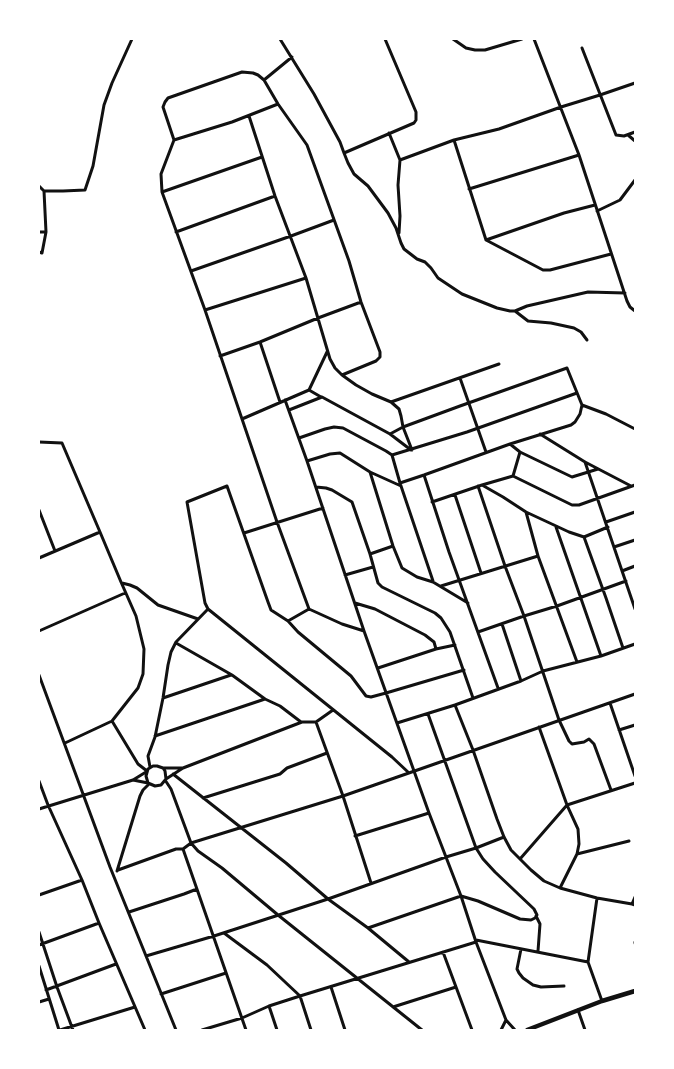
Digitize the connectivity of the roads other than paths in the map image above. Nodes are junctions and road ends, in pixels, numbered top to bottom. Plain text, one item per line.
1 (132, 39) edge
2 (280, 39) edge
3 (385, 39) edge
4 (453, 39) edge
5 (522, 39) edge
6 (534, 39) edge
7 (582, 48) dead end
8 (292, 57) junction
9 (264, 80) junction
10 (635, 83) edge
11 (600, 95) junction
12 (278, 104) junction
13 (561, 107) junction
14 (249, 116) junction
15 (635, 132) edge
16 (389, 133) junction
17 (628, 135) junction
18 (174, 140) junction
19 (454, 140) junction
20 (635, 141) edge
21 (344, 152) junction
22 (579, 155) junction
23 (262, 157) junction
24 (400, 160) junction
25 (635, 180) edge
26 (39, 186) edge
27 (469, 188) junction
28 (44, 191) junction
29 (162, 192) junction
30 (275, 196) junction
31 (595, 205) junction
32 (597, 211) junction
33 (334, 220) junction
34 (400, 225) junction
35 (396, 228) junction
36 (39, 232) edge
37 (46, 232) junction
38 (176, 232) junction
39 (291, 236) junction
40 (399, 236) junction
41 (486, 240) junction
42 (39, 252) edge
43 (611, 254) junction
44 (191, 271) junction
45 (306, 278) junction
46 (624, 293) junction
47 (361, 302) junction
48 (204, 310) junction
49 (516, 311) junction
50 (635, 311) edge
51 (318, 318) junction
52 (587, 340) dead end
53 (260, 342) junction
54 (327, 352) junction
55 (220, 356) junction
56 (499, 364) dead end
57 (342, 375) junction
58 (460, 378) junction
59 (310, 390) junction
60 (577, 393) junction
61 (322, 397) junction
62 (285, 400) junction
63 (280, 402) junction
64 (391, 402) junction
65 (469, 403) junction
66 (582, 404) junction
67 (289, 410) junction
68 (242, 419) junction
69 (403, 428) junction
70 (478, 428) junction
71 (635, 429) edge
72 (390, 434) junction
73 (540, 434) junction
74 (298, 438) junction
75 (39, 442) edge
76 (510, 444) junction
77 (412, 450) junction
78 (486, 452) junction
79 (520, 452) junction
80 (392, 455) junction
81 (307, 461) junction
82 (585, 462) junction
83 (598, 469) junction
84 (370, 472) junction
85 (589, 472) junction
86 (424, 476) junction
87 (513, 476) junction
88 (400, 484) junction
89 (633, 485) edge
90 (480, 486) junction
91 (316, 487) junction
92 (455, 495) junction
93 (598, 497) junction
94 (432, 502) junction
95 (323, 508) junction
96 (39, 510) edge
97 (526, 512) junction
98 (635, 512) edge
99 (277, 522) junction
100 (606, 522) junction
101 (556, 526) junction
102 (608, 528) junction
103 (100, 532) junction
104 (244, 533) junction
105 (584, 537) junction
106 (635, 540) edge
107 (393, 546) junction
108 (614, 547) junction
109 (55, 551) junction
110 (370, 554) junction
111 (538, 556) junction
112 (39, 558) edge
113 (505, 566) junction
114 (635, 566) edge
115 (373, 567) junction
116 (622, 571) junction
117 (481, 574) junction
118 (346, 575) junction
119 (459, 580) junction
120 (626, 581) junction
121 (121, 582) junction
122 (433, 582) junction
123 (441, 586) junction
124 (603, 589) junction
125 (125, 593) junction
126 (635, 593) edge
127 (631, 595) junction
128 (580, 597) junction
129 (355, 603) junction
130 (468, 603) junction
131 (557, 606) junction
132 (208, 609) junction
133 (635, 609) edge
134 (309, 610) junction
135 (524, 616) junction
136 (198, 619) junction
137 (288, 622) junction
138 (502, 624) junction
139 (39, 631) edge
140 (364, 631) junction
141 (478, 632) junction
142 (176, 642) junction
143 (635, 644) edge
144 (454, 645) junction
145 (623, 648) junction
146 (436, 649) junction
147 (601, 656) junction
148 (577, 662) junction
149 (378, 668) junction
150 (464, 670) junction
151 (543, 671) junction
152 (39, 675) edge
153 (232, 675) junction
154 (521, 681) junction
155 (498, 688) junction
156 (386, 693) junction
157 (635, 694) edge
158 (163, 698) junction
159 (473, 698) junction
160 (265, 699) junction
161 (610, 703) junction
162 (456, 705) junction
163 (333, 710) junction
164 (428, 714) junction
165 (559, 720) junction
166 (112, 721) junction
167 (302, 722) junction
168 (316, 722) junction
169 (397, 723) junction
170 (635, 725) edge
171 (539, 727) junction
172 (619, 730) junction
173 (155, 737) junction
174 (65, 744) junction
175 (473, 750) junction
176 (327, 753) junction
177 (445, 761) junction
178 (150, 767) junction
179 (163, 768) junction
180 (183, 768) junction
181 (414, 770) junction
182 (146, 772) junction
183 (408, 772) junction
184 (173, 774) junction
185 (635, 776) edge
186 (165, 779) junction
187 (133, 780) junction
188 (39, 781) edge
189 (149, 783) junction
190 (635, 783) edge
191 (610, 790) junction
192 (84, 796) junction
193 (343, 796) junction
194 (203, 798) junction
195 (48, 805) junction
196 (567, 805) junction
197 (39, 809) edge
198 (429, 813) junction
199 (241, 827) junction
200 (355, 836) junction
201 (504, 837) junction
202 (629, 841) dead end
203 (191, 843) junction
204 (183, 848) junction
205 (476, 848) junction
206 (577, 854) junction
207 (446, 856) junction
208 (520, 859) junction
209 (118, 870) junction
210 (114, 875) junction
211 (82, 880) junction
212 (371, 883) junction
213 (560, 888) junction
214 (197, 889) junction
215 (39, 895) edge
216 (461, 896) junction
217 (635, 897) edge
218 (597, 898) junction
219 (328, 899) junction
220 (634, 904) edge
221 (129, 912) junction
222 (278, 915) junction
223 (536, 916) junction
224 (99, 923) junction
225 (368, 928) junction
226 (39, 932) edge
227 (223, 933) junction
228 (214, 936) junction
229 (476, 941) junction
230 (41, 944) edge
231 (521, 949) junction
232 (443, 952) junction
233 (538, 952) junction
234 (146, 956) junction
235 (409, 962) junction
236 (588, 962) junction
237 (116, 964) junction
238 (39, 966) edge
239 (226, 973) junction
240 (356, 978) junction
241 (564, 986) dead end
242 (57, 987) junction
243 (331, 987) junction
244 (456, 987) junction
245 (46, 990) junction
246 (635, 991) edge
247 (161, 994) junction
248 (300, 996) junction
249 (49, 999) junction
250 (602, 1001) junction
251 (39, 1002) edge
252 (269, 1006) junction
253 (136, 1007) junction
254 (393, 1007) junction
255 (578, 1010) junction
256 (242, 1018) junction
257 (506, 1020) junction
258 (73, 1028) edge
259 (60, 1030) edge
260 (145, 1030) edge
261 (176, 1030) edge
262 (202, 1030) edge
263 (246, 1030) edge
264 (277, 1030) edge
265 (311, 1030) edge
266 (345, 1030) edge
267 (422, 1030) edge
268 (472, 1030) edge
269 (501, 1030) edge
270 (515, 1030) edge
271 (527, 1030) edge
272 (584, 1030) edge

1 - 28 street
2 - 8 street
3 - 16 street
4 - 5 street
6 - 13 street
7 - 11 street
8 - 9 street
8 - 21 street
9 - 12 street
9 - 18 street
10 - 11 street
11 - 13 street
11 - 17 street
12 - 14 street
12 - 33 street
13 - 19 street
13 - 22 street
14 - 18 street
14 - 23 street
15 - 17 street
16 - 21 street
16 - 24 street
17 - 20 street
18 - 29 street
19 - 24 street
19 - 27 street
21 - 35 street
22 - 27 street
22 - 31 street
23 - 29 street
23 - 30 street
24 - 34 street
25 - 32 street
26 - 28 street
27 - 41 street
28 - 37 street
29 - 38 street
30 - 38 street
30 - 39 street
31 - 32 street
31 - 41 street
32 - 43 street
33 - 39 street
33 - 47 street
34 - 35 street
34 - 40 street
35 - 40 street
36 - 37 street
37 - 42 street
38 - 44 street
39 - 44 street
39 - 45 street
40 - 49 street
41 - 43 street
43 - 46 street
44 - 48 street
45 - 48 street
45 - 51 street
46 - 49 street
46 - 50 street
47 - 51 street
47 - 57 street
48 - 55 street
49 - 52 street
51 - 53 street
51 - 54 street
53 - 55 street
53 - 63 street
54 - 57 street
54 - 59 street
55 - 68 street
56 - 58 street
57 - 64 street
58 - 64 street
58 - 65 street
59 - 61 street
59 - 62 street
60 - 65 street
60 - 66 street
60 - 70 street
61 - 67 street
61 - 72 street
62 - 63 street
62 - 67 street
63 - 68 street
64 - 69 street
65 - 69 street
65 - 70 street
66 - 71 street
66 - 73 street
67 - 74 street
68 - 99 street
69 - 72 street
69 - 77 street
70 - 77 street
70 - 78 street
72 - 77 street
73 - 76 street
73 - 82 street
74 - 80 street
74 - 81 street
75 - 103 street
76 - 78 street
76 - 79 street
77 - 80 street
78 - 86 street
79 - 85 street
79 - 87 street
80 - 88 street
81 - 84 street
81 - 91 street
82 - 83 street
82 - 85 street
83 - 85 street
83 - 89 street
84 - 88 street
84 - 107 street
85 - 93 street
86 - 88 street
86 - 94 street
87 - 90 street
87 - 93 street
88 - 122 street
89 - 93 street
90 - 92 street
90 - 97 street
90 - 113 street
91 - 95 street
91 - 110 street
92 - 94 street
92 - 117 street
93 - 100 street
94 - 119 street
95 - 99 street
95 - 118 street
96 - 109 street
97 - 101 street
97 - 111 street
98 - 100 street
99 - 104 street
99 - 134 street
100 - 102 street
101 - 105 street
101 - 128 street
102 - 105 street
102 - 108 street
103 - 109 street
103 - 121 street
104 - 132 street
104 - 137 street
105 - 124 street
106 - 108 street
107 - 110 street
107 - 122 street
108 - 116 street
109 - 112 street
110 - 115 street
111 - 113 street
111 - 131 street
113 - 117 street
113 - 135 street
114 - 116 street
115 - 118 street
115 - 144 street
116 - 120 street
117 - 119 street
118 - 129 street
119 - 123 street
119 - 130 street
120 - 124 street
120 - 127 street
121 - 125 street
121 - 136 street
122 - 123 street
123 - 130 street
124 - 128 street
124 - 145 street
125 - 139 street
125 - 166 street
126 - 127 street
127 - 133 street
128 - 131 street
128 - 147 street
129 - 140 street
129 - 146 street
130 - 141 street
131 - 135 street
131 - 148 street
132 - 136 street
132 - 163 street
134 - 137 street
134 - 140 street
135 - 138 street
135 - 151 street
136 - 142 street
137 - 156 street
138 - 141 street
138 - 154 street
140 - 149 street
141 - 155 street
142 - 153 street
142 - 158 street
143 - 145 street
144 - 146 street
144 - 150 street
145 - 147 street
146 - 149 street
147 - 148 street
148 - 151 street
149 - 156 street
150 - 156 street
150 - 159 street
151 - 154 street
151 - 165 street
152 - 174 street
153 - 158 street
153 - 160 street
154 - 155 street
155 - 159 street
156 - 169 street
157 - 161 street
158 - 173 street
159 - 162 street
160 - 167 street
160 - 173 street
161 - 165 street
161 - 172 street
162 - 164 street
162 - 175 street
163 - 168 street
163 - 183 street
164 - 169 street
164 - 177 street
165 - 171 street
165 - 191 street
166 - 174 street
166 - 182 street
167 - 168 street
167 - 180 street
168 - 176 street
169 - 181 street
170 - 172 street
171 - 175 street
171 - 196 street
172 - 185 street
173 - 178 street
174 - 192 street
175 - 177 street
175 - 201 street
176 - 193 street
176 - 194 street
177 - 181 street
177 - 205 street
178 - 179 street
178 - 182 street
179 - 180 street
179 - 186 street
180 - 184 street
181 - 183 street
181 - 198 street
182 - 187 street
182 - 189 street
183 - 193 street
184 - 186 street
184 - 194 street
186 - 189 street
186 - 203 street
187 - 189 street
187 - 192 street
188 - 195 street
189 - 209 street
190 - 191 street
191 - 196 street
192 - 195 street
192 - 210 street
193 - 199 street
193 - 200 street
194 - 199 street
195 - 197 street
195 - 211 street
196 - 206 street
196 - 208 street
198 - 200 street
198 - 207 street
199 - 203 street
199 - 219 street
200 - 212 street
201 - 205 street
201 - 208 street
202 - 206 street
203 - 204 street
203 - 222 street
204 - 209 street
204 - 214 street
205 - 207 street
205 - 223 street
206 - 213 street
207 - 212 street
207 - 216 street
208 - 213 street
209 - 210 street
210 - 221 street
211 - 215 street
211 - 224 street
212 - 219 street
213 - 218 street
214 - 221 street
214 - 228 street
216 - 223 street
216 - 225 street
216 - 229 street
217 - 220 street
218 - 220 street
218 - 236 street
219 - 222 street
219 - 225 street
221 - 234 street
222 - 227 street
222 - 240 street
223 - 233 street
224 - 230 street
224 - 237 street
225 - 235 street
226 - 230 street
227 - 228 street
227 - 248 street
228 - 234 street
228 - 239 street
229 - 231 street
229 - 232 street
229 - 257 street
230 - 242 street
231 - 233 street
231 - 241 street
232 - 235 street
232 - 244 street
233 - 236 street
234 - 247 street
235 - 240 street
236 - 250 street
237 - 242 street
237 - 253 street
238 - 245 street
239 - 247 street
239 - 256 street
240 - 243 street
240 - 254 street
242 - 245 street
242 - 258 street
243 - 248 street
243 - 266 street
244 - 254 street
244 - 268 street
245 - 249 street
246 - 250 street
247 - 261 street
248 - 252 street
248 - 265 street
249 - 251 street
249 - 259 street
250 - 255 street
252 - 256 street
252 - 264 street
253 - 258 street
253 - 260 street
254 - 267 street
255 - 271 street
255 - 272 street
256 - 262 street
256 - 263 street
257 - 269 street
257 - 270 street
258 - 259 street

